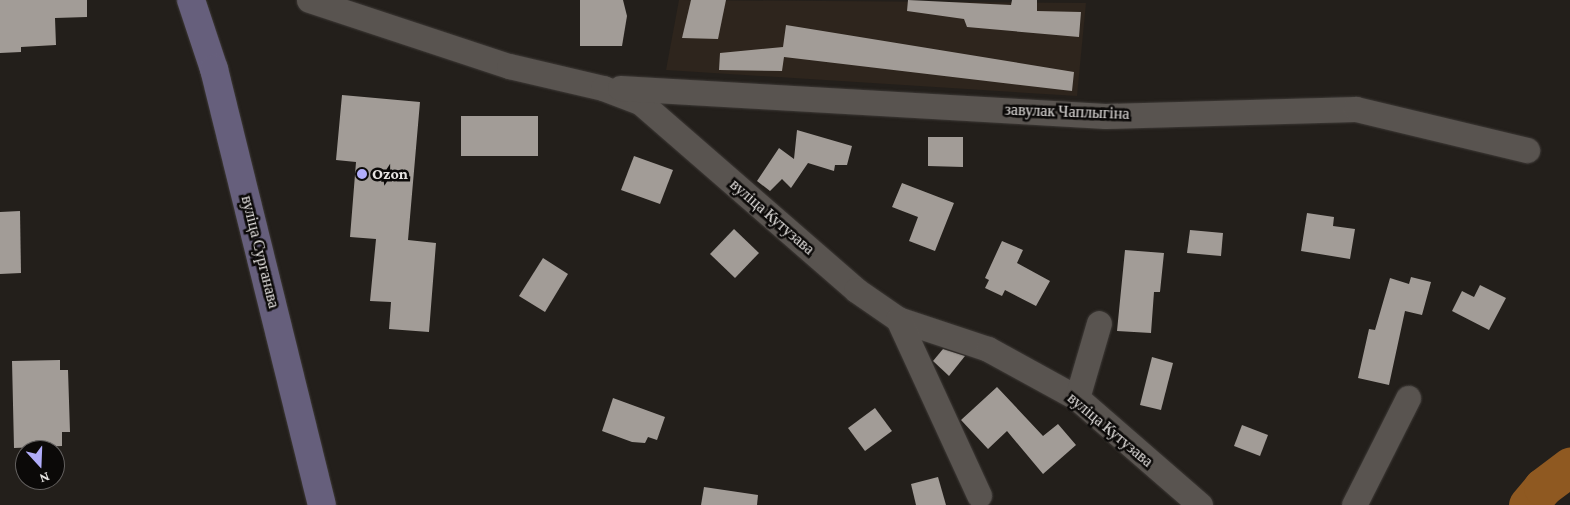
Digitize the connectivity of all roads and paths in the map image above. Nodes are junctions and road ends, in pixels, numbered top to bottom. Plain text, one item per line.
1 (191, 0) edge
2 (309, 0) edge
3 (603, 88) junction
4 (1527, 150) dead end
5 (898, 319) junction
6 (1099, 323) dead end
7 (1076, 398) junction
8 (1408, 398) dead end
9 (979, 495) dead end
10 (322, 505) edge
11 (1200, 505) edge
12 (1354, 505) edge

1 - 10 main road, вуліца Сурганава
2 - 3 street, вуліца Кутузава
3 - 4 street, завулак Чаплыгіна
3 - 5 street, вуліца Кутузава
5 - 7 street, вуліца Кутузава
5 - 9 street
6 - 7 street
7 - 11 street, вуліца Кутузава
8 - 12 street

